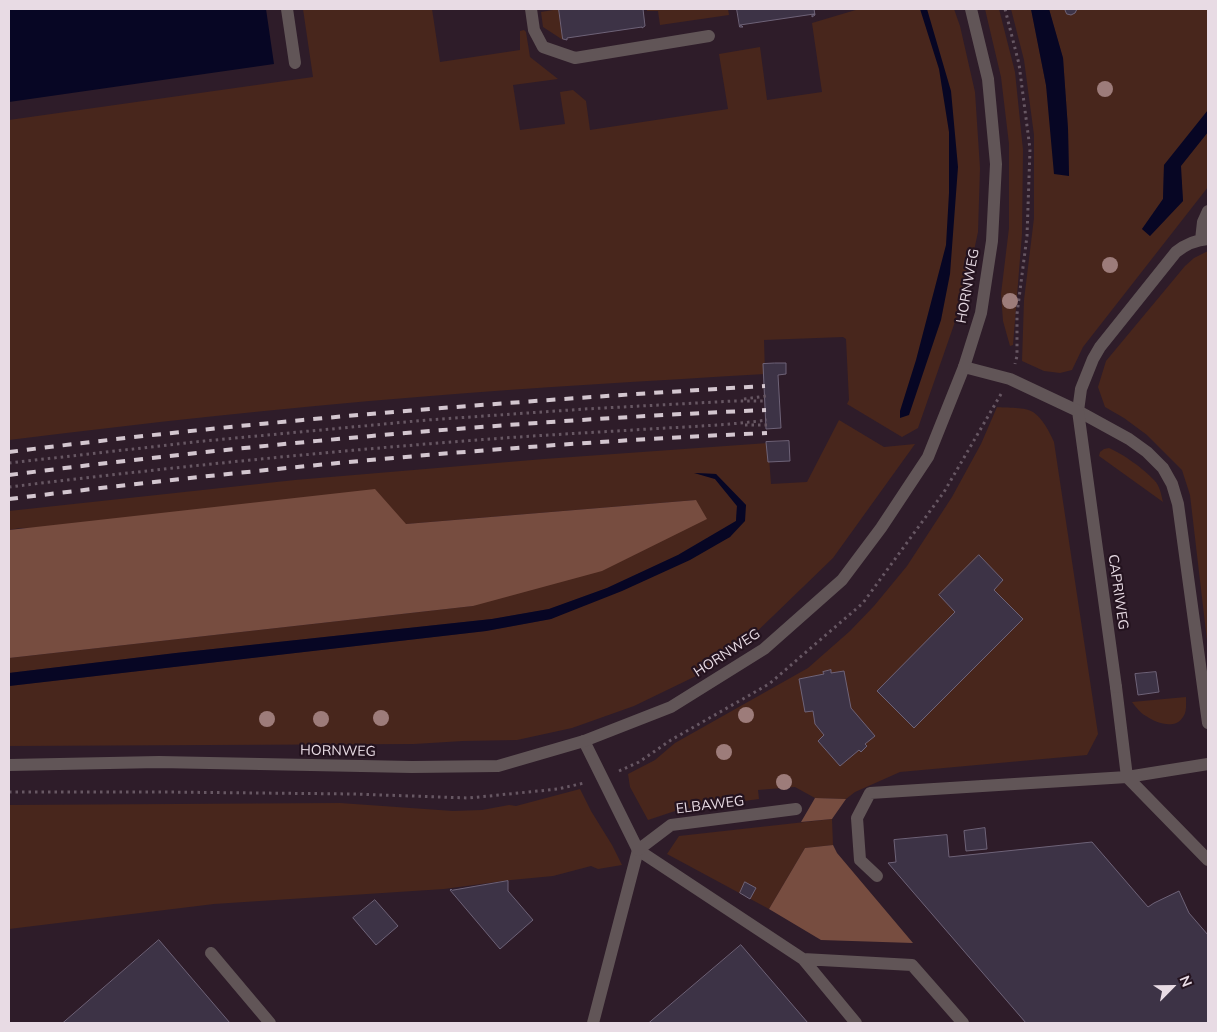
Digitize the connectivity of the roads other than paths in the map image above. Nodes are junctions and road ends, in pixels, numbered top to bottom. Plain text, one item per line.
1 (288, 9) edge
2 (531, 9) edge
3 (971, 9) edge
4 (709, 36) dead end
5 (295, 63) dead end
6 (1208, 211) edge
7 (1205, 239) edge
8 (964, 367) junction
9 (1078, 410) junction
10 (1208, 723) edge
11 (584, 742) junction
12 (1208, 764) edge
13 (9, 765) edge
14 (1128, 777) junction
15 (796, 809) dead end
16 (638, 850) junction
17 (1208, 860) edge
18 (877, 876) dead end
19 (211, 953) dead end
20 (803, 959) junction
21 (270, 1023) edge
22 (593, 1023) edge
23 (856, 1023) edge
24 (963, 1023) edge

1 - 5 street
2 - 4 street
3 - 8 street, HORNWEG
6 - 7 street
7 - 9 street, CAPRIWEG
8 - 9 street
8 - 11 street, HORNWEG
9 - 10 street
9 - 14 street, CAPRIWEG
11 - 13 street, HORNWEG
11 - 16 street
12 - 14 street
14 - 17 street
14 - 18 street
15 - 16 street, ELBAWEG
16 - 20 street
16 - 22 street
19 - 21 street
20 - 23 street
20 - 24 street

